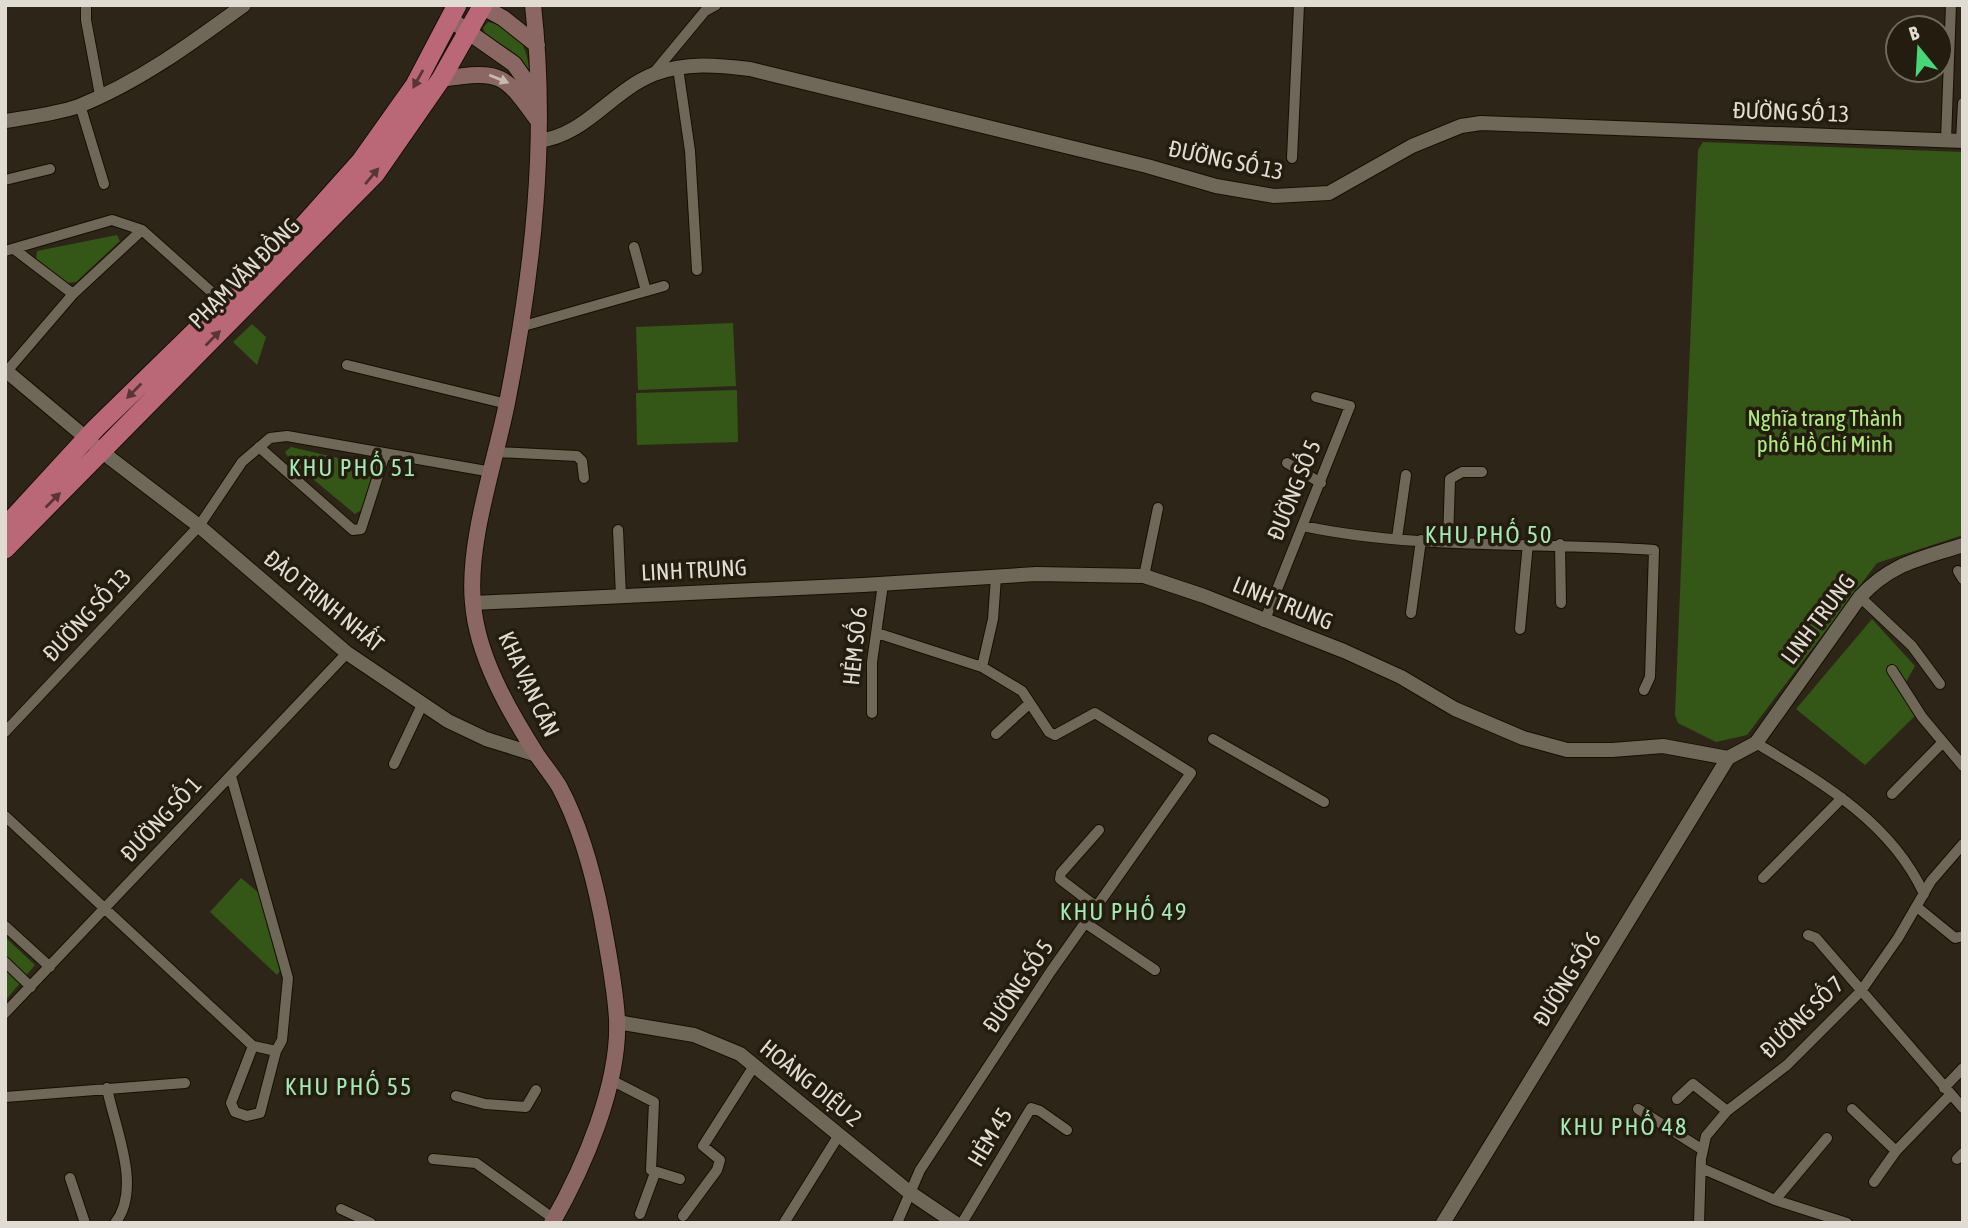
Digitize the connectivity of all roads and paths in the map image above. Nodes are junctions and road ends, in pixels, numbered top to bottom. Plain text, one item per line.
1 (86, 5) edge
2 (533, 5) edge
3 (716, 5) edge
4 (1299, 5) edge
5 (1951, 5) edge
6 (481, 6) edge
7 (236, 8) edge
8 (454, 12) edge
9 (469, 34) junction
10 (537, 45) junction
11 (678, 68) junction
12 (652, 75) junction
13 (441, 79) junction
14 (100, 95) junction
15 (540, 102) junction
16 (1963, 103) edge
17 (80, 105) junction
18 (5, 121) edge
19 (539, 122) junction
20 (1946, 140) junction
21 (538, 141) junction
22 (1962, 141) edge
23 (1292, 158) dead end
24 (50, 169) dead end
25 (5, 180) edge
26 (104, 184) dead end
27 (142, 230) junction
28 (634, 247) dead end
29 (10, 250) edge
30 (697, 270) dead end
31 (664, 286) dead end
32 (646, 291) junction
33 (73, 294) junction
34 (225, 304) junction
35 (520, 327) junction
36 (347, 365) dead end
37 (6, 370) edge
38 (1316, 397) dead end
39 (507, 404) junction
40 (94, 444) junction
41 (259, 447) junction
42 (496, 452) junction
43 (385, 454) junction
44 (1287, 463) dead end
45 (492, 472) junction
46 (1482, 472) dead end
47 (1406, 475) dead end
48 (584, 478) dead end
49 (1321, 483) junction
50 (1158, 508) dead end
51 (199, 526) junction
52 (1303, 526) junction
53 (5, 527) edge
54 (618, 530) dead end
55 (1397, 538) junction
56 (1422, 540) junction
57 (1448, 542) junction
58 (1528, 543) junction
59 (1560, 544) junction
60 (1963, 545) edge
61 (5, 549) edge
62 (1144, 576) junction
63 (996, 577) junction
64 (883, 584) junction
65 (621, 596) junction
66 (1860, 597) junction
67 (472, 603) junction
68 (1561, 603) dead end
69 (1411, 613) dead end
70 (1264, 622) junction
71 (1520, 629) dead end
72 (877, 633) junction
73 (347, 653) junction
74 (982, 667) junction
75 (1892, 670) dead end
76 (1940, 684) dead end
77 (1644, 690) dead end
78 (1030, 703) junction
79 (422, 705) junction
80 (872, 713) dead end
81 (5, 732) edge
82 (996, 734) dead end
83 (1213, 739) dead end
84 (1756, 743) junction
85 (1942, 743) junction
86 (537, 755) junction
87 (1728, 758) junction
88 (394, 764) dead end
89 (1963, 766) edge
90 (231, 776) junction
91 (1892, 793) dead end
92 (1842, 797) junction
93 (1324, 802) dead end
94 (5, 816) edge
95 (1099, 830) dead end
96 (1963, 844) edge
97 (1763, 878) dead end
98 (1924, 894) junction
99 (1917, 907) junction
100 (1098, 908) junction
101 (104, 910) junction
102 (1087, 924) junction
103 (5, 926) edge
104 (1808, 935) dead end
105 (1963, 936) edge
106 (5, 962) edge
107 (50, 967) junction
108 (1155, 970) dead end
109 (31, 987) junction
110 (1861, 991) junction
111 (5, 1013) edge
112 (617, 1022) junction
113 (253, 1046) junction
114 (276, 1051) junction
115 (754, 1066) junction
116 (1963, 1068) edge
117 (609, 1079) junction
118 (185, 1083) dead end
119 (107, 1088) junction
120 (537, 1090) dead end
121 (1947, 1092) junction
122 (456, 1096) dead end
123 (5, 1097) edge
124 (1677, 1099) dead end
125 (1963, 1108) edge
126 (1638, 1109) dead end
127 (1853, 1110) dead end
128 (1727, 1111) junction
129 (1067, 1130) dead end
130 (839, 1135) junction
131 (1827, 1138) dead end
132 (1703, 1150) junction
133 (1896, 1151) junction
134 (433, 1159) dead end
135 (1701, 1168) junction
136 (655, 1173) junction
137 (70, 1178) dead end
138 (680, 1179) dead end
139 (1874, 1182) dead end
140 (909, 1192) junction
141 (1775, 1200) junction
142 (341, 1209) dead end
143 (640, 1214) dead end
144 (683, 1216) dead end
145 (553, 1221) edge
146 (85, 1223) edge
147 (115, 1223) edge
148 (370, 1223) edge
149 (785, 1223) edge
150 (897, 1223) edge
151 (955, 1223) edge
152 (962, 1223) edge
153 (1443, 1223) edge
154 (1699, 1223) edge
155 (1847, 1223) edge

1 - 14 street
2 - 10 main road, KHA VẠN CÂN
3 - 12 street
4 - 23 street
5 - 20 street
6 - 9 highway, PHẠM VĂN ĐỒNG
6 - 10 main road
7 - 14 street
8 - 9 main road
8 -> 34 highway, PHẠM VĂN ĐỒNG
9 - 13 highway, PHẠM VĂN ĐỒNG
9 - 15 main road
10 - 15 main road, KHA VẠN CÂN
11 - 12 street, ĐƯỜNG SỐ 13
11 - 20 street, ĐƯỜNG SỐ 13
11 - 30 street
12 - 21 street, ĐƯỜNG SỐ 13
13 -> 19 main road
40 -> 13 highway, PHẠM VĂN ĐỒNG
14 - 17 street
15 - 19 main road, KHA VẠN CÂN
16 - 22 street
17 - 18 street
17 - 26 street
19 - 21 main road, KHA VẠN CÂN
20 - 22 street, ĐƯỜNG SỐ 13
21 - 35 main road, KHA VẠN CÂN
24 - 25 street
27 - 29 street
27 - 33 street
27 - 34 street
28 - 32 street
29 - 33 street
31 - 32 street
32 - 35 street
33 - 37 street
34 -> 40 highway, PHẠM VĂN ĐỒNG
35 - 39 main road, KHA VẠN CÂN
36 - 39 street
37 - 40 street, ĐÀO TRINH NHẤT
38 - 49 street, ĐƯỜNG SỐ 5
39 - 42 main road, KHA VẠN CÂN
40 - 51 street, ĐÀO TRINH NHẤT
40 - 53 highway, PHẠM VĂN ĐỒNG
61 -> 40 highway, PHẠM VĂN ĐỒNG
41 - 43 street
41 - 43 street
41 - 51 street, ĐƯỜNG SỐ 13
42 - 45 main road, KHA VẠN CÂN
42 - 48 street
43 - 45 street
44 - 49 street
45 - 67 main road, KHA VẠN CÂN
46 - 57 street
47 - 55 street
49 - 52 street, ĐƯỜNG SỐ 5
50 - 62 street
51 - 73 street, ĐÀO TRINH NHẤT
51 - 81 street, ĐƯỜNG SỐ 13
52 - 55 street
52 - 70 street, ĐƯỜNG SỐ 5
54 - 65 street
55 - 56 street
56 - 57 street
56 - 69 street
57 - 58 street
58 - 59 street
58 - 71 street
59 - 68 street
59 - 77 street
60 - 66 street, LINH TRUNG
62 - 63 street, LINH TRUNG
62 - 70 street, LINH TRUNG
63 - 64 street, LINH TRUNG
63 - 74 street
64 - 65 street, LINH TRUNG
64 - 72 street, HẺM SỐ 6
65 - 67 street, LINH TRUNG
66 - 76 street
66 - 84 street, LINH TRUNG
67 - 86 main road, KHA VẠN CÂN
70 - 87 street, LINH TRUNG
72 - 74 street
72 - 80 street, HẺM SỐ 6
73 - 79 street, ĐÀO TRINH NHẤT
73 - 90 street, ĐƯỜNG SỐ 1
74 - 78 street
75 - 85 street
78 - 82 street
78 - 100 street, ĐƯỜNG SỐ 5
79 - 86 street, ĐÀO TRINH NHẤT
79 - 88 street
83 - 93 street
84 - 87 street, LINH TRUNG
84 - 92 street
85 - 89 street
85 - 91 street
86 - 112 main road, KHA VẠN CÂN
87 - 153 street, ĐƯỜNG SỐ 6
90 - 101 street, ĐƯỜNG SỐ 1
90 - 114 street
92 - 97 street
92 - 98 street
94 - 101 street
95 - 100 street
96 - 98 street, ĐƯỜNG SỐ 7
98 - 99 street, ĐƯỜNG SỐ 7
99 - 105 street
99 - 110 street, ĐƯỜNG SỐ 7
100 - 102 street, ĐƯỜNG SỐ 5
101 - 107 street, ĐƯỜNG SỐ 1
101 - 113 street
102 - 108 street
102 - 140 street, ĐƯỜNG SỐ 5
103 - 107 street
104 - 110 street
106 - 109 street
107 - 109 street, ĐƯỜNG SỐ 1
109 - 111 street, ĐƯỜNG SỐ 1
110 - 121 street
110 - 128 street, ĐƯỜNG SỐ 7
112 - 115 street, HOÀNG DIỆU 2
112 - 117 main road, KHA VẠN CÂN
113 - 114 street
113 - 114 street
115 - 130 street, HOÀNG DIỆU 2
115 - 144 street
116 - 121 street
117 - 136 street
117 - 145 main road, KHA VẠN CÂN
118 - 119 street
119 - 123 street
119 - 147 street
120 - 122 street
121 - 125 street
121 - 133 street
124 - 128 street
126 - 132 street
127 - 133 street
128 - 132 street, ĐƯỜNG SỐ 7
129 - 152 street, HẺM 45
130 - 140 street, HOÀNG DIỆU 2
130 - 149 street
131 - 141 street
132 - 135 street, ĐƯỜNG SỐ 7
133 - 139 street
134 - 145 street
135 - 141 street
135 - 154 street, ĐƯỜNG SỐ 7
136 - 138 street
136 - 143 street
137 - 146 street
140 - 150 street, ĐƯỜNG SỐ 5
140 - 151 street, HOÀNG DIỆU 2
141 - 155 street
142 - 148 street

